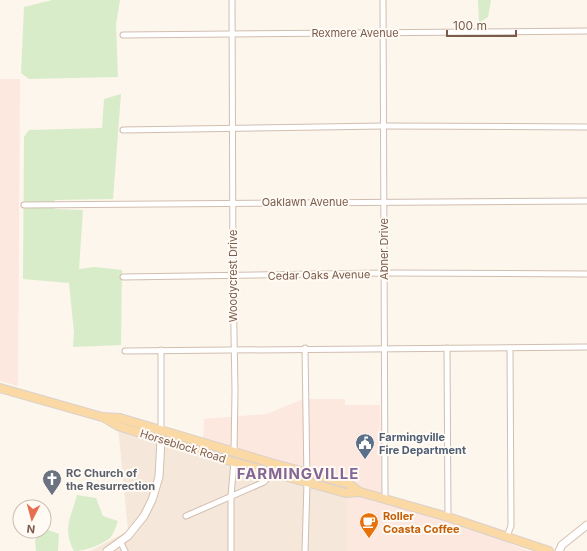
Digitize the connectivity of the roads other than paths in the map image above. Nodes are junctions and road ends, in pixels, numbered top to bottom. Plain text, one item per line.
1 (232, 0) edge
2 (383, 0) edge
3 (587, 31) edge
4 (232, 33) junction
5 (383, 33) junction
6 (123, 35) dead end
7 (383, 126) junction
8 (587, 127) edge
9 (232, 128) junction
10 (124, 130) dead end
11 (587, 200) edge
12 (384, 202) junction
13 (233, 203) junction
14 (24, 205) dead end
15 (385, 274) junction
16 (587, 274) edge
17 (233, 276) junction
18 (123, 277) dead end
19 (587, 347) edge
20 (305, 348) junction
21 (385, 348) junction
22 (448, 348) junction
23 (510, 348) junction
24 (234, 349) junction
25 (161, 350) junction
26 (125, 351) dead end
27 (0, 388) edge
28 (102, 417) junction
29 (161, 430) junction
30 (161, 440) junction
31 (234, 452) junction
32 (234, 462) junction
33 (272, 473) junction
34 (306, 473) junction
35 (306, 483) junction
36 (360, 492) junction
37 (231, 496) junction
38 (385, 498) junction
39 (186, 516) dead end
40 (448, 517) junction
41 (587, 525) edge
42 (507, 536) junction
43 (120, 541) junction
44 (107, 551) edge
45 (125, 551) edge
46 (231, 551) edge
47 (305, 551) edge
48 (549, 551) edge
49 (559, 551) edge

1 - 4 street, Woodycrest Drive
2 - 5 street, Abner Drive
3 - 5 street, Rexmere Avenue
4 - 5 street, Rexmere Avenue
4 - 6 street, Rexmere Avenue
4 - 9 street, Woodycrest Drive
5 - 7 street, Abner Drive
7 - 8 street
7 - 9 street
7 - 12 street, Abner Drive
9 - 10 street
9 - 13 street, Woodycrest Drive
11 - 12 street, Oaklawn Avenue
12 - 13 street, Oaklawn Avenue
12 - 15 street, Abner Drive
13 - 14 street, Oaklawn Avenue
13 - 17 street, Woodycrest Drive
15 - 16 street, Cedar Oaks Avenue
15 - 17 street, Cedar Oaks Avenue
15 - 21 street, Abner Drive
17 - 18 street, Cedar Oaks Avenue
17 - 24 street, Woodycrest Drive
19 - 23 street
20 - 21 street
20 - 24 street
20 - 34 street
21 - 22 street
21 - 38 street, Abner Drive
22 - 23 street
22 - 40 street
23 - 42 street
24 - 25 street
24 - 31 street, Woodycrest Drive
25 - 26 street
25 - 29 street
27 - 28 main road, Horseblock Road
28 - 29 main road, Horseblock Road
28 - 30 main road, Horseblock Road
29 - 30 street
29 - 31 main road, Horseblock Road
30 - 32 main road, Horseblock Road
30 - 43 street
31 - 32 street, Woodycrest Drive
31 - 34 main road, Horseblock Road
32 - 33 main road, Horseblock Road
32 - 37 street, Woodycrest Drive
33 - 35 main road, Horseblock Road
33 - 37 street
34 - 35 street
34 - 36 main road, Horseblock Road
35 - 36 main road, Horseblock Road
35 - 47 street
36 - 38 main road, Horseblock Road
37 - 39 street
37 - 46 street, Woodycrest Drive
38 - 40 main road, Horseblock Road
40 - 42 main road, Horseblock Road
41 - 49 street
42 - 48 main road, Horseblock Road
43 - 44 street
43 - 45 street

